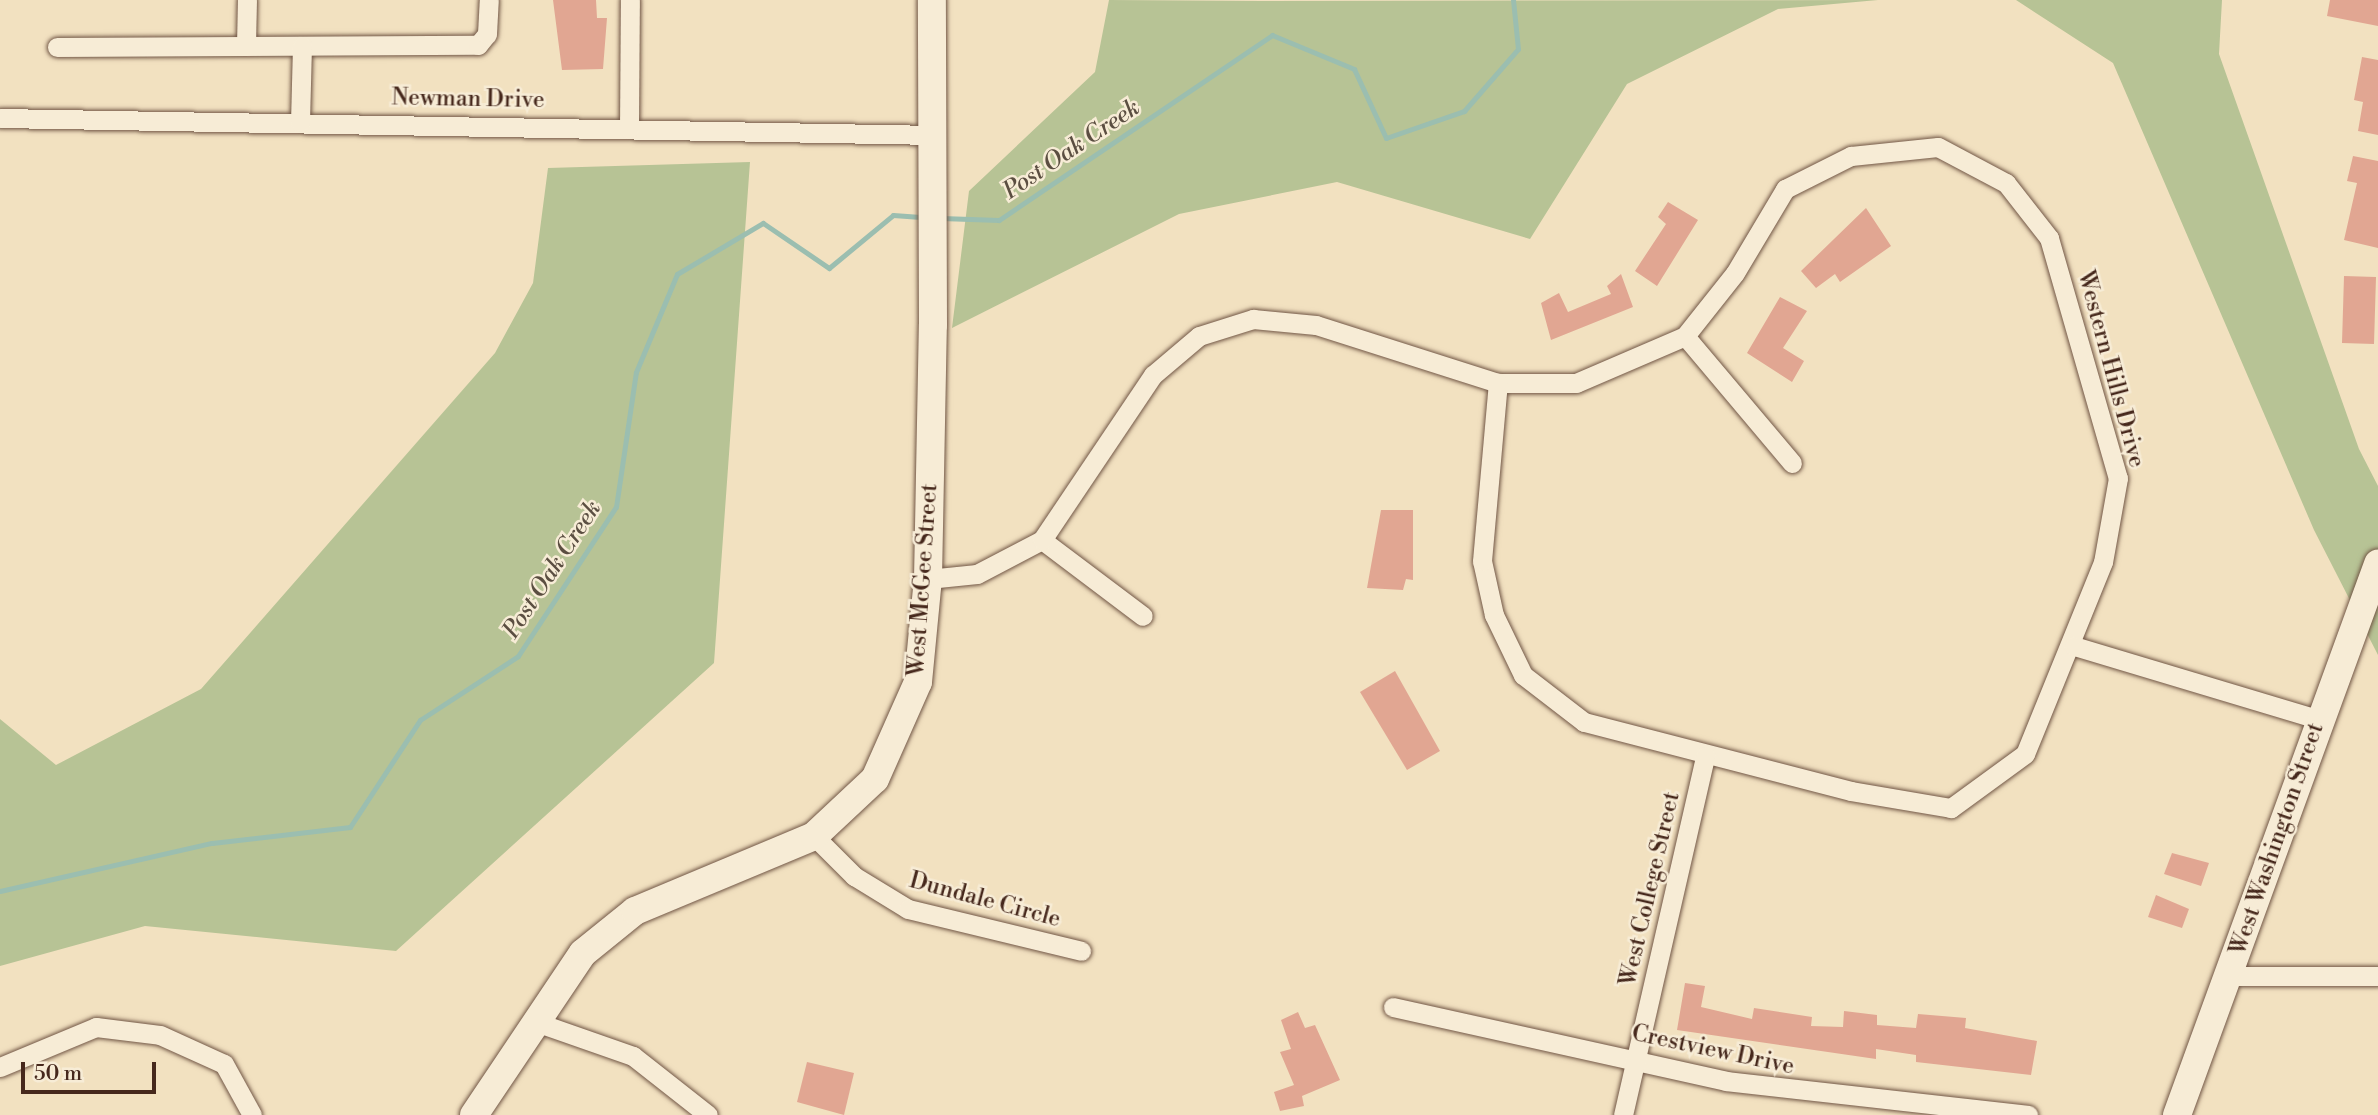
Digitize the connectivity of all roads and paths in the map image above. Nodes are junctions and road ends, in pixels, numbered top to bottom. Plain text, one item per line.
1 (247, 0) edge
2 (489, 0) edge
3 (630, 0) edge
4 (932, 0) edge
5 (246, 46) junction
6 (303, 46) junction
7 (57, 47) dead end
8 (0, 118) edge
9 (300, 122) junction
10 (629, 129) junction
11 (934, 135) junction
12 (1685, 336) junction
13 (1498, 383) junction
14 (1793, 463) dead end
15 (1042, 540) junction
16 (2378, 564) edge
17 (928, 579) junction
18 (1143, 616) dead end
19 (2074, 646) junction
20 (2318, 719) junction
21 (1705, 756) junction
22 (814, 836) junction
23 (1081, 951) dead end
24 (2229, 976) junction
25 (2378, 976) edge
26 (1393, 1007) dead end
27 (533, 1021) junction
28 (1636, 1059) junction
29 (0, 1066) edge
30 (252, 1115) edge
31 (474, 1115) edge
32 (708, 1115) edge
33 (1623, 1115) edge
34 (2028, 1115) edge
35 (2177, 1115) edge

1 - 5 street
2 - 6 street
3 - 10 street
4 - 11 street, West McGee Street
5 - 6 street
5 - 7 street
6 - 9 street
8 - 9 street, Newman Drive
9 - 10 street, Newman Drive
10 - 11 street, Newman Drive
11 - 17 street, West McGee Street
12 - 13 street, Western Hills Drive
12 - 14 street
12 - 19 street, Western Hills Drive
13 - 15 street, Western Hills Drive
13 - 21 street, Western Hills Drive
15 - 17 street, Western Hills Drive
15 - 18 street
16 - 20 street, West Washington Street
17 - 22 street, West McGee Street
19 - 20 street
19 - 21 street, Western Hills Drive
20 - 24 street, West Washington Street
21 - 28 street, West College Street
22 - 23 street, Dundale Circle
22 - 27 street, West McGee Street
24 - 25 street
24 - 35 street, West Washington Street
26 - 28 street, Crestview Drive
27 - 31 street, West McGee Street
27 - 32 street
28 - 33 street, West College Street
28 - 34 street, Crestview Drive
29 - 30 street

